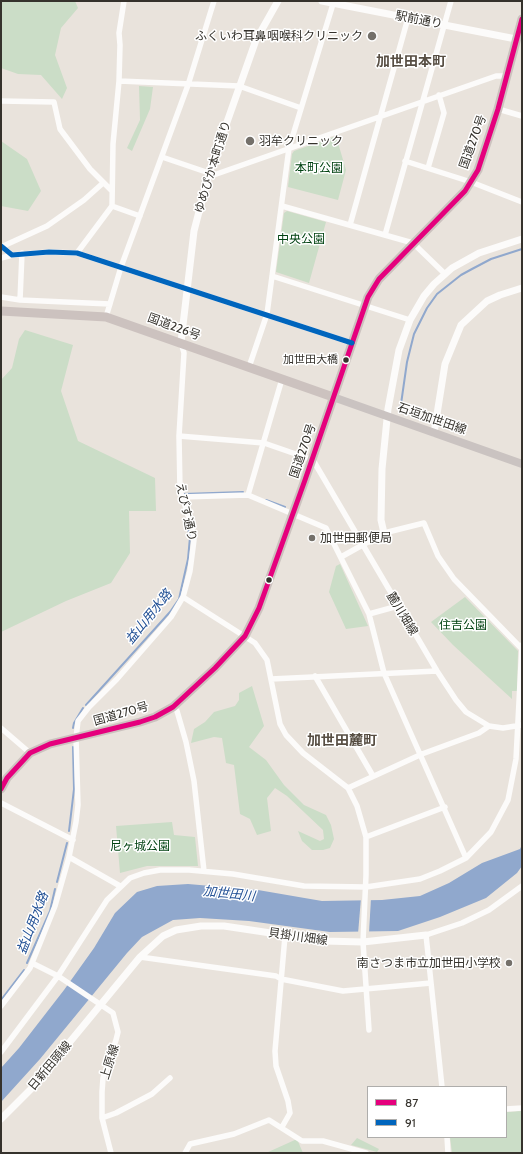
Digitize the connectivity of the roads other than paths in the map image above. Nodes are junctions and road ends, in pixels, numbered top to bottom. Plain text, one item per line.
1 (124, 1) edge
2 (214, 1) edge
3 (278, 1) edge
4 (322, 1) edge
5 (451, 1) edge
6 (333, 4) junction
7 (408, 18) junction
8 (522, 19) edge
9 (445, 25) junction
10 (519, 40) edge
11 (506, 76) junction
12 (119, 81) junction
13 (188, 85) junction
14 (239, 86) junction
15 (439, 95) junction
16 (1, 102) edge
17 (421, 102) junction
18 (301, 108) junction
19 (498, 109) junction
20 (522, 116) edge
21 (379, 118) junction
22 (289, 148) junction
23 (162, 157) junction
24 (405, 161) junction
25 (428, 168) junction
26 (208, 175) junction
27 (471, 182) junction
28 (103, 183) junction
29 (112, 191) junction
30 (522, 202) edge
31 (112, 206) junction
32 (282, 206) junction
33 (140, 216) junction
34 (350, 225) junction
35 (385, 235) junction
36 (522, 239) edge
37 (414, 243) junction
38 (1, 247) edge
39 (22, 253) junction
40 (77, 253) junction
41 (13, 255) junction
42 (1, 258) edge
43 (121, 267) junction
44 (445, 274) junction
45 (272, 276) junction
46 (186, 288) junction
47 (522, 288) edge
48 (1, 297) edge
49 (20, 300) junction
50 (110, 304) junction
51 (365, 304) junction
52 (1, 311) edge
53 (267, 314) junction
54 (106, 317) junction
55 (410, 320) junction
56 (181, 342) junction
57 (352, 343) junction
58 (249, 367) junction
59 (282, 379) junction
60 (333, 397) junction
61 (389, 417) junction
62 (432, 432) junction
63 (179, 436) junction
64 (264, 443) junction
65 (313, 460) junction
66 (522, 464) edge
67 (248, 495) junction
68 (182, 497) junction
69 (293, 513) junction
70 (384, 533) junction
71 (362, 546) junction
72 (341, 557) junction
73 (183, 597) junction
74 (398, 606) junction
75 (369, 614) junction
76 (245, 636) junction
77 (522, 645) edge
78 (522, 649) edge
79 (436, 671) junction
80 (384, 673) junction
81 (315, 676) junction
82 (271, 679) junction
83 (173, 707) junction
84 (520, 725) edge
85 (489, 726) junction
86 (1, 728) edge
87 (76, 738) junction
88 (30, 753) junction
89 (422, 754) junction
90 (373, 776) junction
91 (348, 788) junction
92 (1, 789) edge
93 (1, 803) edge
94 (445, 808) junction
95 (366, 837) junction
96 (73, 840) junction
97 (68, 857) junction
98 (466, 858) junction
99 (204, 871) junction
100 (120, 886) junction
101 (522, 886) edge
102 (366, 889) junction
103 (426, 935) junction
104 (285, 936) junction
105 (363, 940) junction
106 (140, 957) junction
107 (32, 962) junction
108 (59, 977) junction
109 (281, 979) junction
110 (431, 984) junction
111 (366, 990) junction
112 (1, 1006) edge
113 (99, 1006) junction
114 (369, 1030) dead end
115 (1, 1052) edge
116 (170, 1078) dead end
117 (442, 1086) edge
118 (522, 1108) edge
119 (507, 1109) edge
120 (102, 1118) junction
121 (1, 1119) edge
122 (282, 1127) junction
123 (447, 1138) edge
124 (110, 1153) edge
125 (185, 1153) edge
126 (366, 1153) edge
127 (448, 1153) edge

1 - 12 street
2 - 13 street
3 - 14 street, ゆめぴか本町通り
4 - 6 street, 駅前通り
5 - 9 street
6 - 7 street, 駅前通り
6 - 18 street
7 - 9 street, 駅前通り
7 - 21 street
8 - 10 highway, 国道270号
9 - 10 street, 駅前通り
9 - 17 street
10 - 11 highway, 国道270号
11 - 15 street
11 - 19 highway, 国道270号
12 - 13 street
12 - 29 street
13 - 14 street
13 - 23 street
14 - 18 street
14 - 26 street, ゆめぴか本町通り
15 - 17 street
15 - 25 street
16 - 28 street
17 - 21 street
17 - 24 street
18 - 22 street
19 - 20 street
19 - 27 highway, 国道270号
21 - 22 street
21 - 34 street
22 - 26 street
22 - 32 street
23 - 26 street
23 - 33 street
24 - 25 street
24 - 35 street
25 - 27 street
26 - 46 street, ゆめぴか本町通り
27 - 30 street
27 - 37 highway, 国道270号
28 - 29 street
28 - 38 street
29 - 31 street
31 - 33 street
31 - 40 street
32 - 34 street
32 - 45 street
33 - 43 street
34 - 35 street
35 - 37 street
36 - 44 street
37 - 44 street
37 - 51 highway, 国道270号
38 - 41 street
39 - 40 street
39 - 41 street
39 - 49 street
40 - 43 street
41 - 42 street
43 - 46 street
43 - 50 street
44 - 55 street
45 - 51 street
45 - 53 street
46 - 53 street
46 - 56 street, ゆめぴか本町通り
47 - 62 street
48 - 49 street
49 - 50 street
50 - 54 street
51 - 55 street
51 - 57 highway, 国道270号
52 - 54 highway, 国道226号
53 - 57 street
53 - 58 street
54 - 56 highway, 国道226号
55 - 61 street
56 - 58 highway, 国道226号
56 - 63 street, えびす通り
57 - 60 highway, 国道270号
58 - 59 highway, 国道226号
59 - 60 highway, 国道226号
59 - 64 street
60 - 61 main road, 石垣加世田線
60 - 65 highway, 国道270号
61 - 62 main road, 石垣加世田線
61 - 70 street
62 - 66 main road, 石垣加世田線
63 - 64 street
63 - 68 street, えびす通り
64 - 65 street
64 - 67 street
65 - 69 highway, 国道270号
65 - 71 street, 麓川畑線
67 - 68 street
67 - 69 street
68 - 73 street, えびす通り
69 - 72 street
69 - 76 highway, 国道270号
70 - 71 street
70 - 78 street
71 - 72 street
71 - 74 street, 麓川畑線
72 - 75 street
73 - 76 street
73 - 87 street, えびす通り
74 - 75 street
74 - 79 street, 麓川畑線
75 - 80 street
76 - 82 street
76 - 83 highway, 国道270号
77 - 78 street
78 - 84 street
79 - 80 street
79 - 85 street, 麓川畑線
80 - 81 street
80 - 89 street
81 - 82 street
81 - 90 street
82 - 91 street
83 - 87 highway, 国道270号
83 - 99 street
84 - 85 street, 麓川畑線
84 - 98 street
85 - 89 street
86 - 88 street
87 - 88 highway, 国道270号
87 - 96 street, えびす通り
88 - 92 highway, 国道270号
89 - 90 street
89 - 94 street
90 - 91 street
91 - 95 street
93 - 96 street
94 - 95 street
94 - 98 street
95 - 102 street
96 - 97 street, えびす通り
97 - 100 street
97 - 107 street, えびす通り
98 - 102 street
99 - 100 street
99 - 102 street
100 - 108 street
101 - 103 street, 貝掛川畑線
102 - 105 street
103 - 105 street, 貝掛川畑線
103 - 110 street
104 - 105 street, 貝掛川畑線
104 - 106 street, 貝掛川畑線
104 - 109 street
105 - 111 street
106 - 109 street
106 - 113 street, 貝掛川畑線
107 - 108 street, 上原線
107 - 112 street, えびす通り
108 - 113 street, 上原線
108 - 115 street
109 - 111 street
109 - 122 street
110 - 111 street
110 - 117 street
111 - 114 street
113 - 120 street, 上原線
113 - 121 street, 日新田頭線
116 - 120 street
118 - 119 street
120 - 124 street, 上原線
122 - 125 street
122 - 126 street
123 - 127 street

